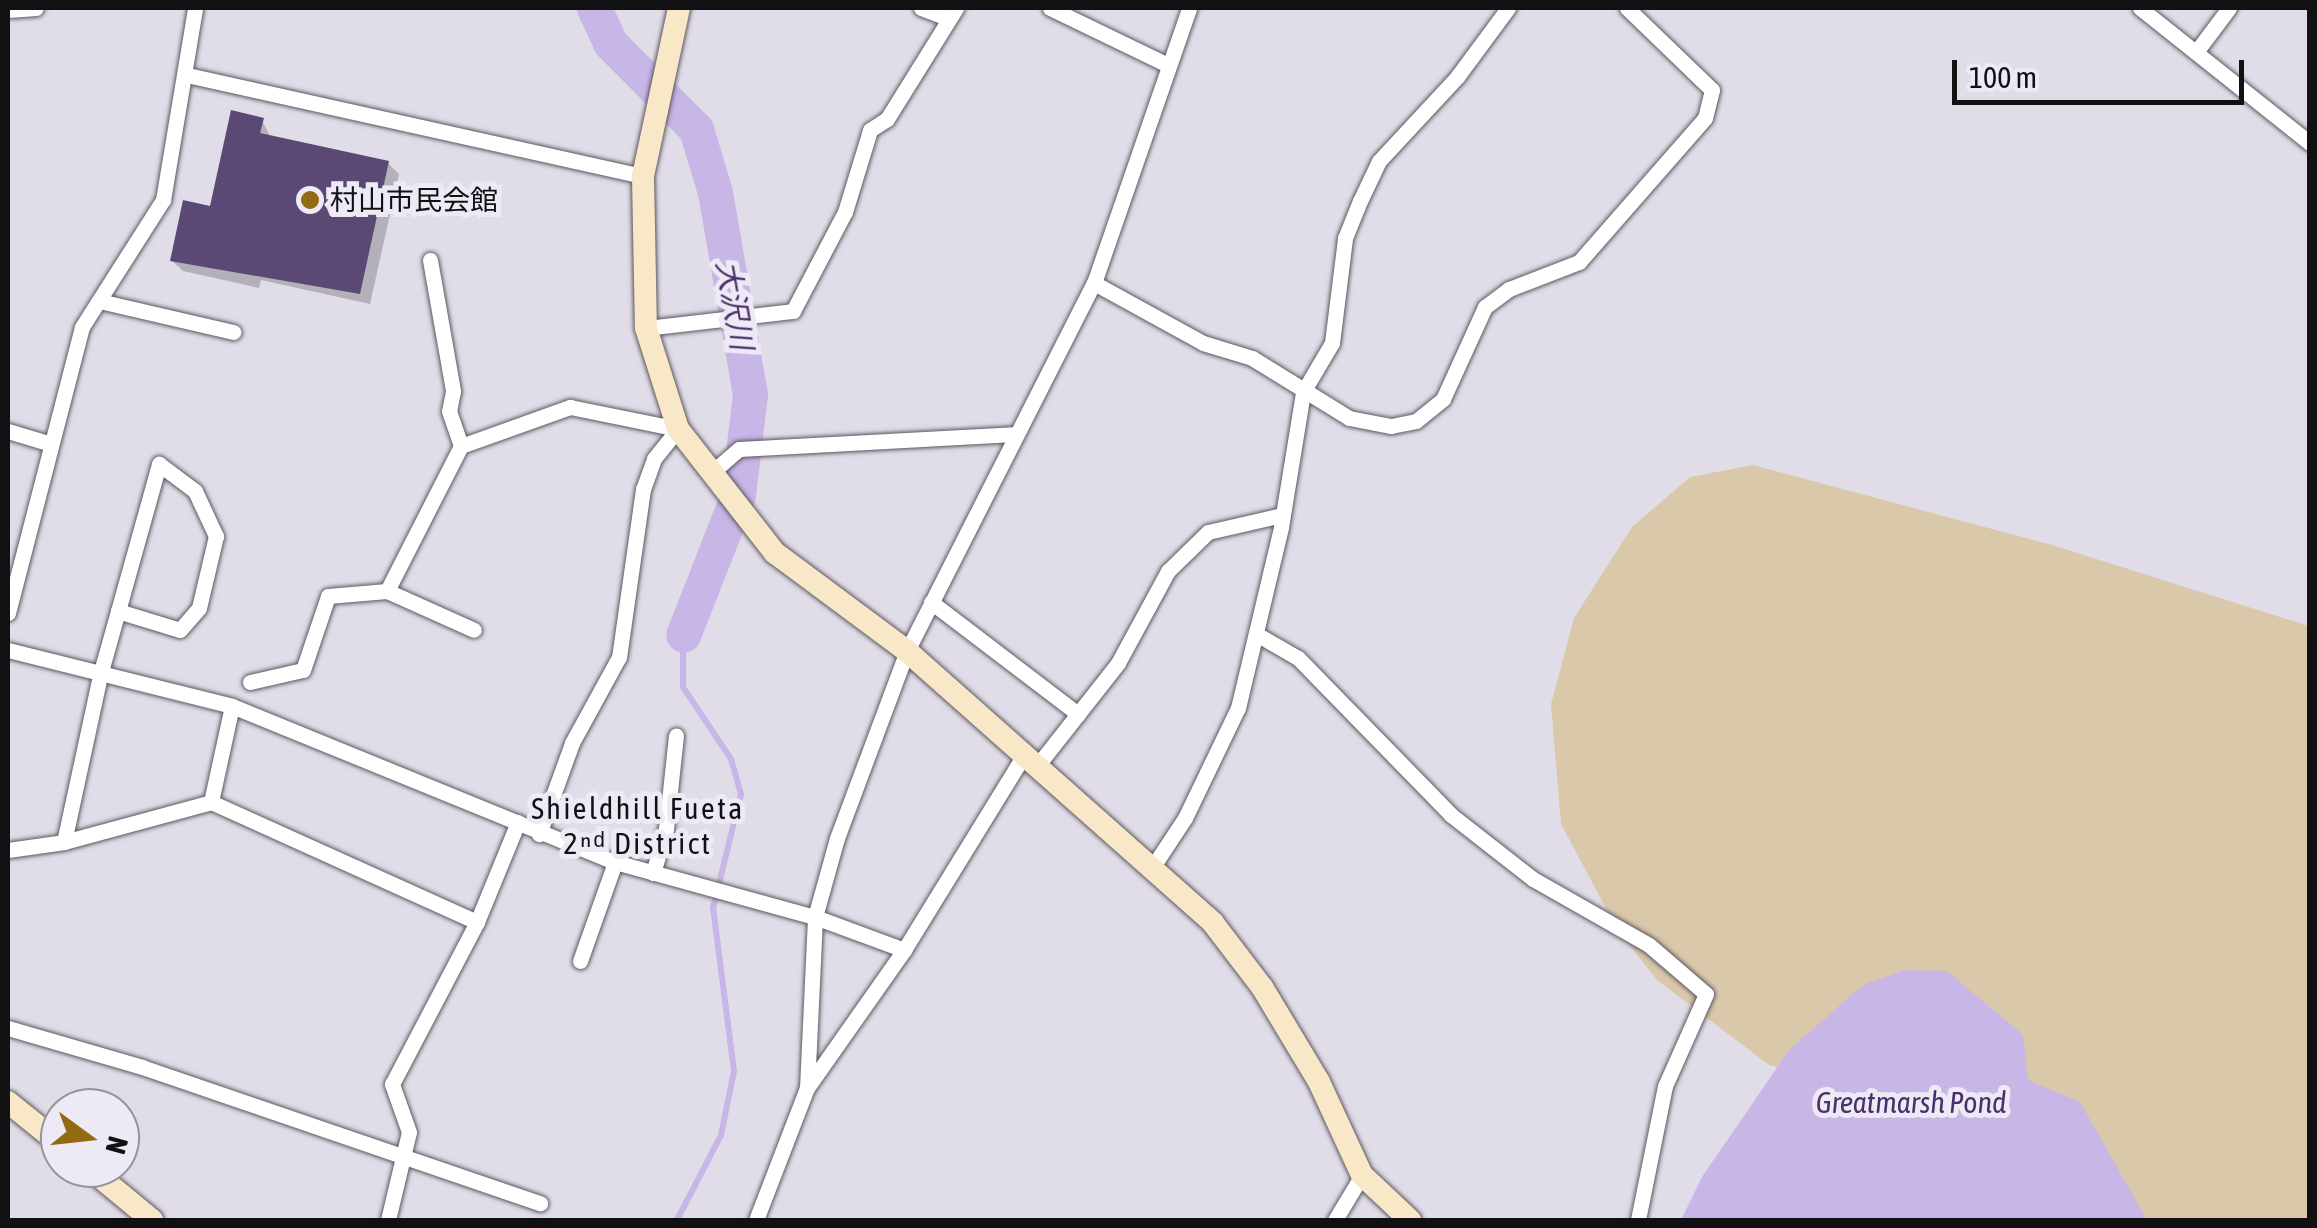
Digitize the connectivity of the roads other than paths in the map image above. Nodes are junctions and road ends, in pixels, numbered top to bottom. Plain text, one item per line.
1 (36, 8) edge
2 (195, 8) edge
3 (679, 8) edge
4 (921, 8) edge
5 (1050, 8) edge
6 (1189, 8) edge
7 (1508, 8) edge
8 (1628, 8) edge
9 (2140, 8) edge
10 (2229, 8) edge
11 (8, 10) edge
12 (952, 13) edge
13 (2196, 52) junction
14 (1168, 65) junction
15 (187, 76) junction
16 (2310, 143) edge
17 (642, 176) junction
18 (430, 260) dead end
19 (1094, 284) junction
20 (99, 300) junction
21 (646, 328) junction
22 (232, 332) dead end
23 (1303, 392) junction
24 (678, 429) junction
25 (8, 431) edge
26 (1014, 434) junction
27 (51, 444) junction
28 (461, 446) junction
29 (710, 474) junction
30 (1282, 515) junction
31 (387, 591) junction
32 (931, 602) junction
33 (118, 611) junction
34 (8, 613) edge
35 (474, 630) dead end
36 (1258, 634) junction
37 (8, 650) edge
38 (907, 651) junction
39 (100, 676) junction
40 (250, 682) dead end
41 (232, 706) junction
42 (1078, 714) junction
43 (676, 736) dead end
44 (1030, 760) junction
45 (211, 802) junction
46 (518, 822) junction
47 (538, 834) junction
48 (64, 842) junction
49 (8, 850) edge
50 (615, 862) junction
51 (1152, 868) junction
52 (654, 873) junction
53 (815, 917) junction
54 (477, 922) junction
55 (904, 950) junction
56 (580, 961) dead end
57 (8, 1028) edge
58 (806, 1088) junction
59 (8, 1102) edge
60 (40, 1128) edge
61 (403, 1157) junction
62 (1362, 1175) junction
63 (113, 1188) edge
64 (540, 1203) dead end
65 (152, 1220) edge
66 (388, 1220) edge
67 (756, 1220) edge
68 (1335, 1220) edge
69 (1410, 1220) edge
70 (1638, 1220) edge

1 - 11 street
2 - 15 street
3 - 17 street
4 - 12 street
5 - 14 street
6 - 14 street
7 - 23 street
8 - 23 street
9 - 13 street
10 - 13 street
12 - 21 street
13 - 16 street
14 - 19 street
15 - 17 street
15 - 20 street
17 - 21 street
18 - 28 street
19 - 23 street
19 - 26 street
20 - 22 street
20 - 27 street
21 - 24 street
23 - 30 street
24 - 28 street
24 - 29 street
24 - 47 street
25 - 27 street
26 - 29 street
26 - 32 street
27 - 34 street
28 - 31 street
29 - 38 street
30 - 36 street
30 - 42 street
31 - 35 street
31 - 40 street
32 - 38 street
32 - 42 street
33 - 33 street
33 - 39 street
36 - 51 street
36 - 70 street
37 - 39 street
38 - 44 street
38 - 53 street
39 - 41 street
39 - 48 street
41 - 45 street
41 - 46 street
42 - 44 street
43 - 52 street
44 - 51 street
44 - 55 street
45 - 48 street
45 - 54 street
46 - 47 street
46 - 54 street
47 - 50 street
48 - 49 street
50 - 52 street
50 - 56 street
51 - 62 street
52 - 53 street
53 - 55 street
53 - 58 street
54 - 61 street
55 - 58 street
57 - 61 street
58 - 67 street
59 - 60 street
61 - 64 street
61 - 66 street
62 - 68 street
62 - 69 street
63 - 65 street

